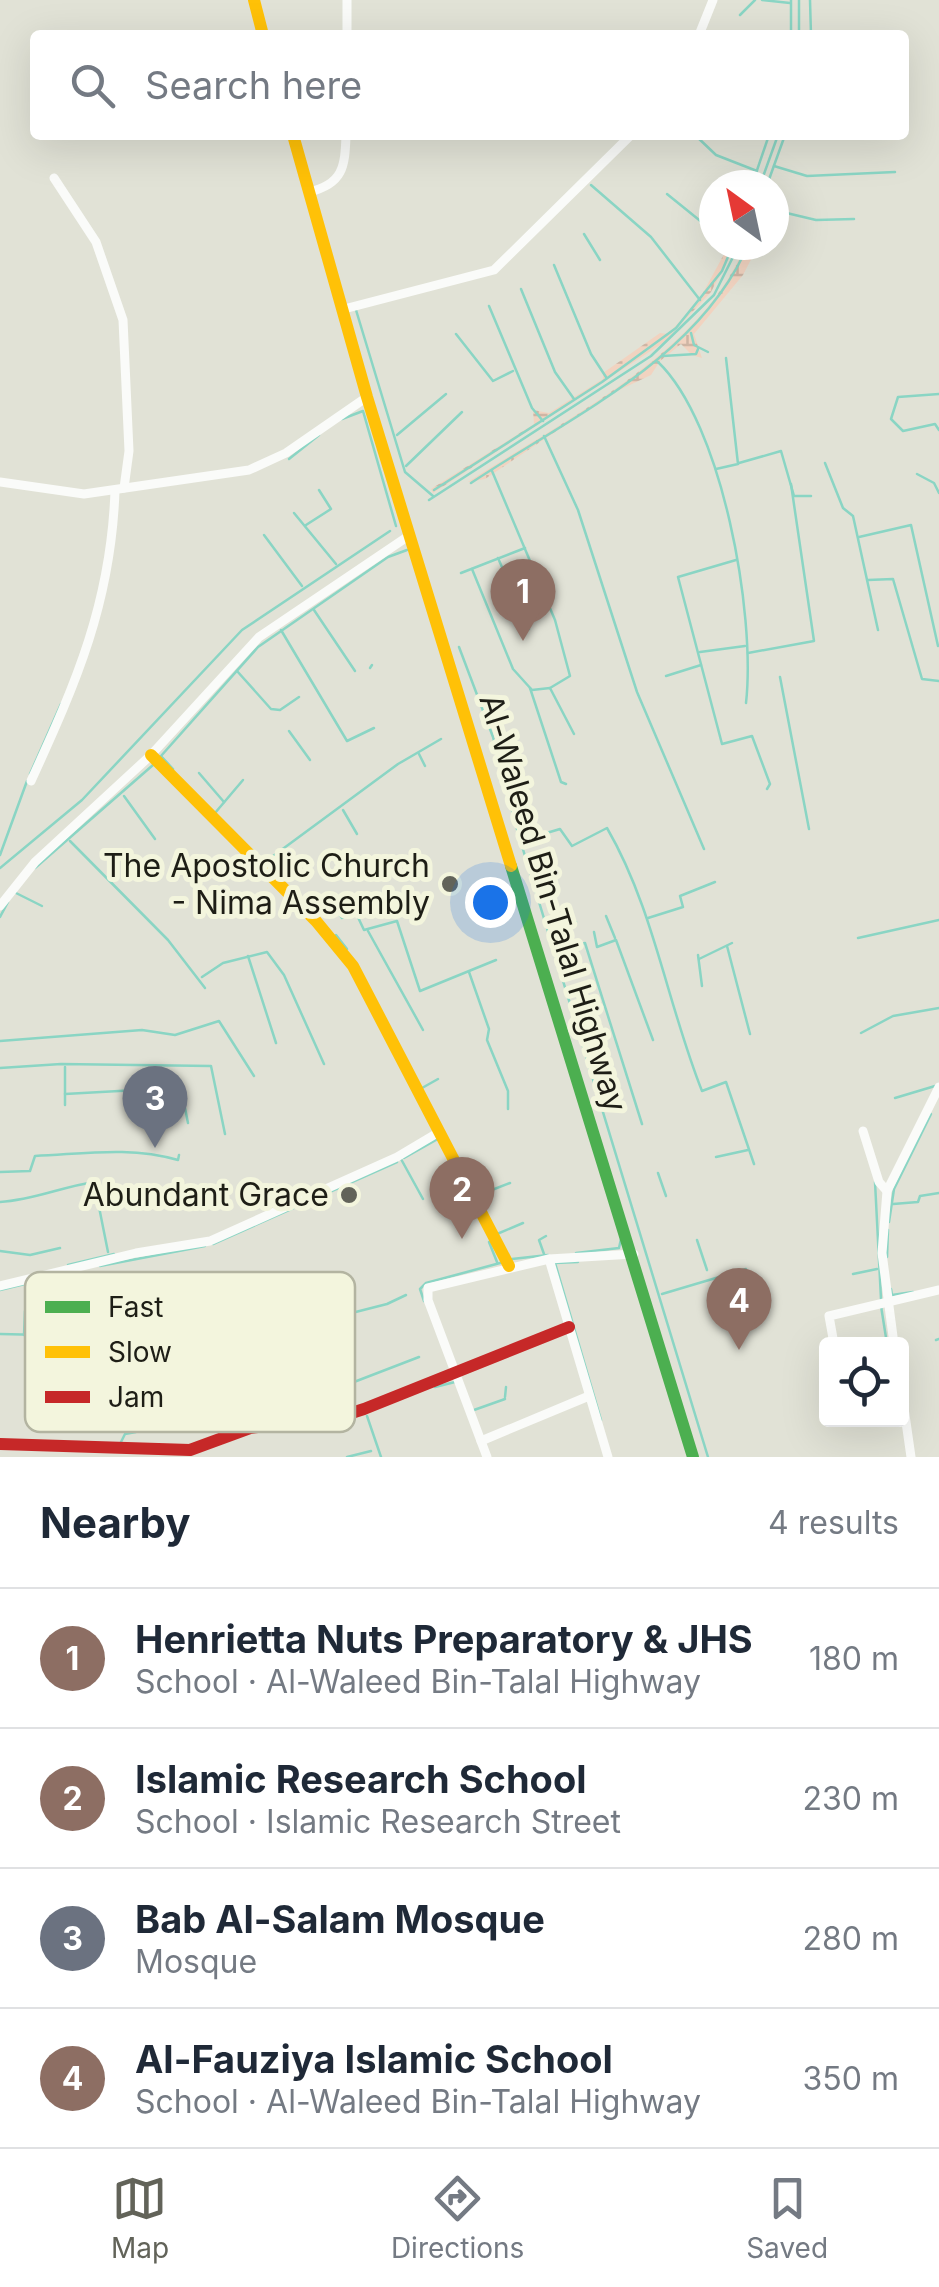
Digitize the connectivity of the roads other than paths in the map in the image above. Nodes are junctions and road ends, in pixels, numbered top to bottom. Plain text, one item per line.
1 (254, 0) edge
2 (347, 0) edge
3 (713, 0) edge
4 (263, 30) edge
5 (347, 30) edge
6 (701, 30) edge
7 (293, 140) edge
8 (345, 140) edge
9 (626, 140) edge
10 (54, 178) dead end
11 (309, 192) junction
12 (344, 309) junction
13 (367, 397) junction
14 (0, 482) edge
15 (119, 490) junction
16 (410, 535) junction
17 (152, 756) junction
18 (31, 781) dead end
19 (0, 882) edge
20 (12, 888) junction
21 (0, 906) edge
22 (939, 1087) edge
23 (863, 1130) dead end
24 (439, 1132) junction
25 (887, 1191) junction
26 (634, 1254) junction
27 (550, 1258) junction
28 (509, 1266) junction
29 (58, 1272) edge
30 (25, 1280) edge
31 (0, 1286) edge
32 (939, 1290) edge
33 (888, 1300) junction
34 (569, 1327) junction
35 (833, 1337) edge
36 (893, 1337) edge
37 (456, 1373) junction
38 (589, 1396) junction
39 (355, 1411) edge
40 (907, 1427) edge
41 (240, 1432) edge
42 (481, 1441) junction
43 (0, 1444) edge
44 (487, 1457) edge
45 (608, 1457) edge
46 (693, 1457) edge
47 (911, 1457) edge

1 - 4 street
2 - 5 street
3 - 6 street
7 - 11 street, Al-Waleed Bin-Talal Highway
8 - 11 street
9 - 12 street
10 - 15 street
11 - 12 street, Al-Waleed Bin-Talal Highway
12 - 13 street, Al-Waleed Bin-Talal Highway
13 - 15 street
13 - 16 street, Al-Waleed Bin-Talal Highway
14 - 15 street
15 - 18 street
16 - 17 street
16 - 26 street, Al-Waleed Bin-Talal Highway
17 - 20 street
17 - 24 street
19 - 20 street
20 - 21 street
22 - 25 street
23 - 25 street
24 - 28 street
24 - 29 street
25 - 33 street
26 - 27 street
26 - 46 street, Al-Waleed Bin-Talal Highway
27 - 28 street
27 - 34 street
28 - 37 street
30 - 31 street
32 - 33 street
33 - 35 street
33 - 36 street
34 - 37 street
34 - 38 street
37 - 39 street
37 - 42 street
38 - 42 street
38 - 45 street
40 - 47 street
41 - 43 street
42 - 44 street

